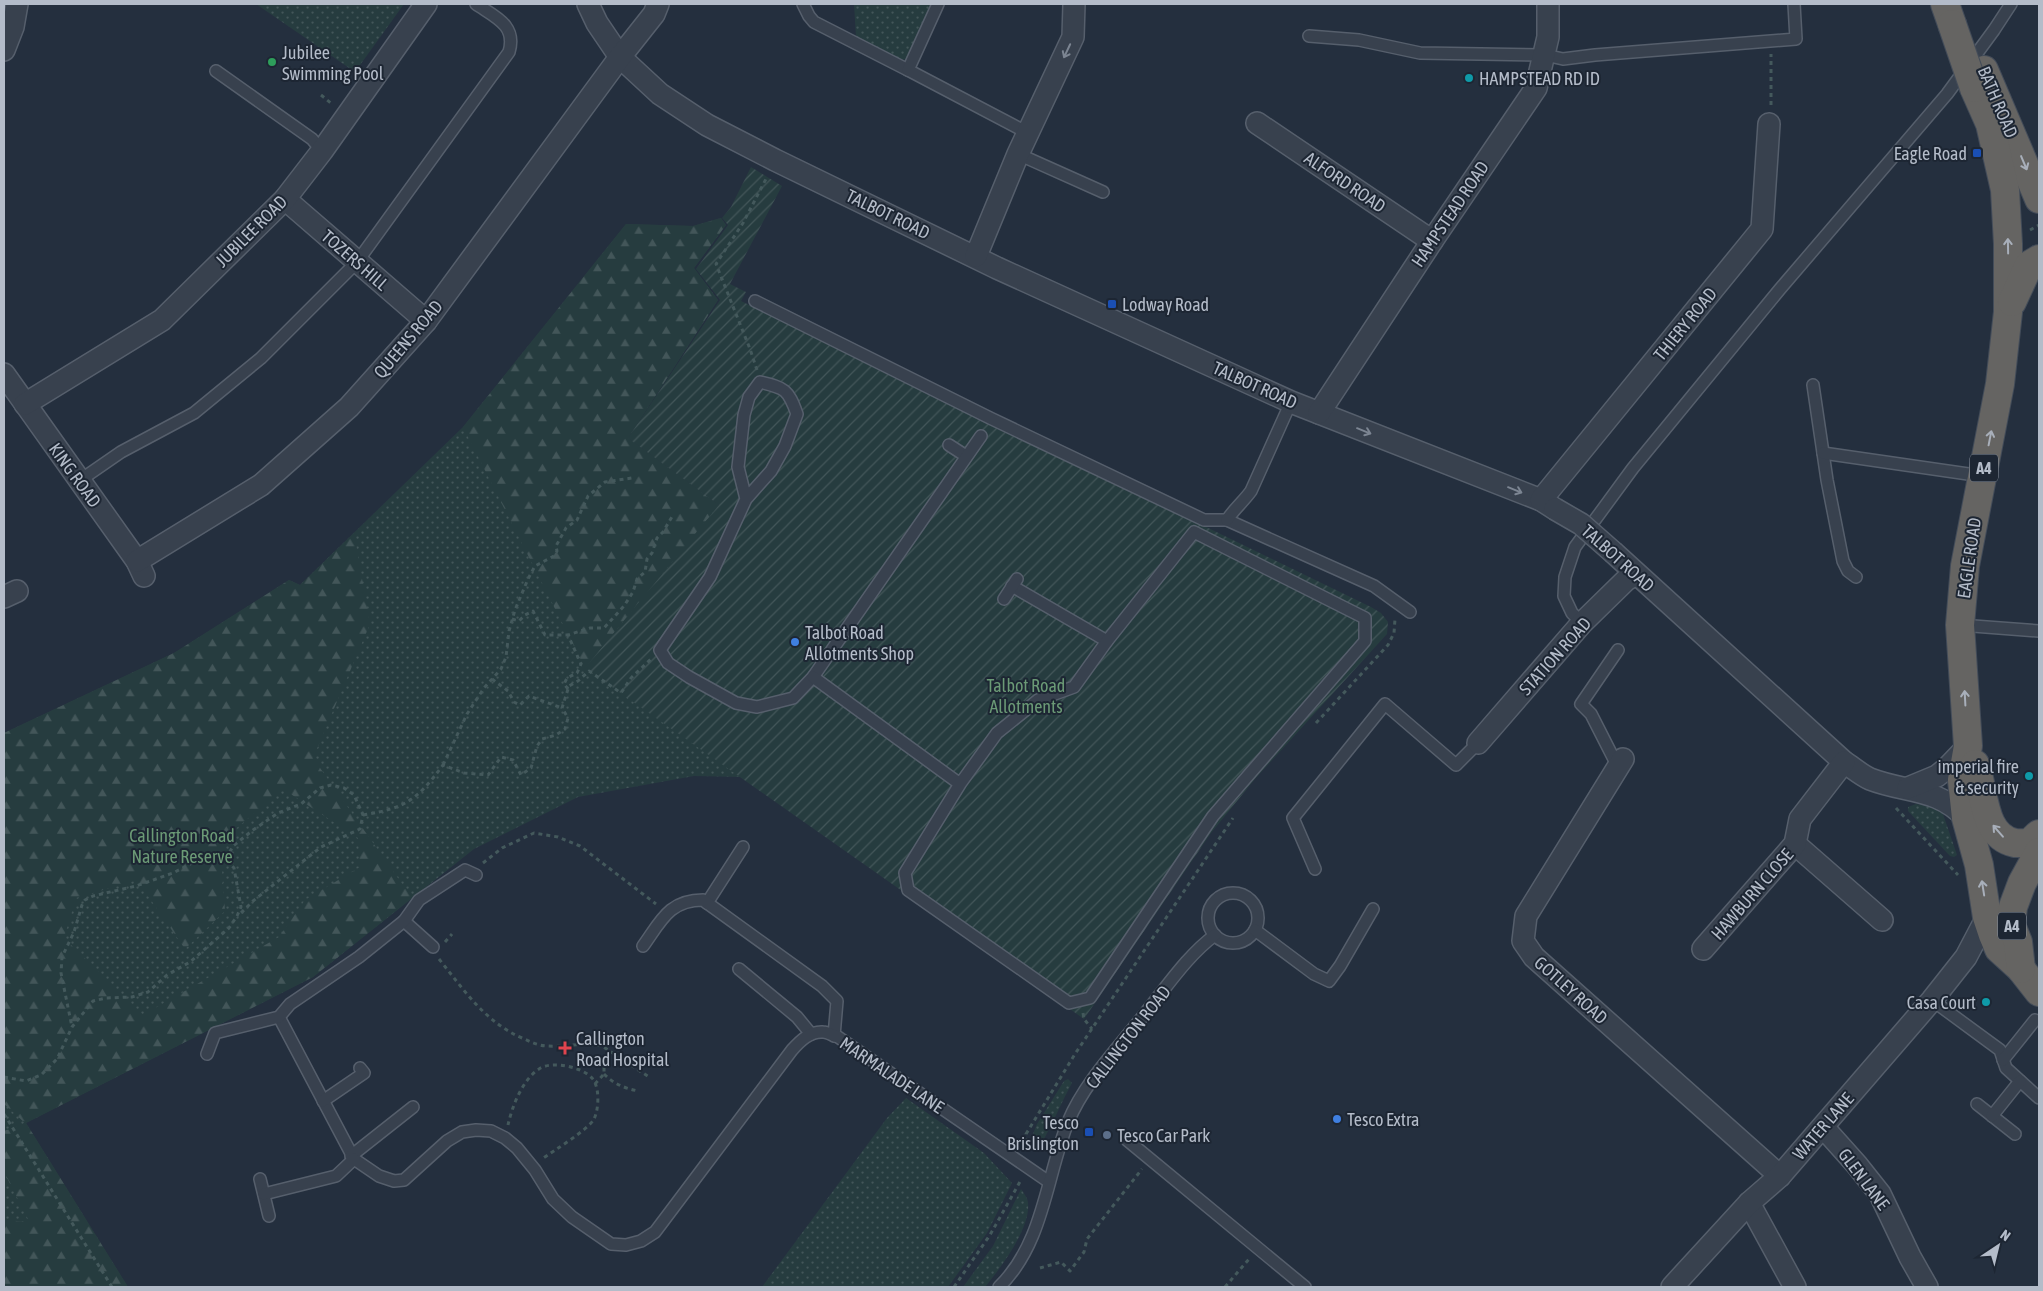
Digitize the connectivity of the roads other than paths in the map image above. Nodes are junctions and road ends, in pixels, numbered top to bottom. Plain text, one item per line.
1 (17, 4) edge
2 (426, 4) edge
3 (476, 4) edge
4 (588, 4) edge
5 (658, 4) edge
6 (803, 4) edge
7 (938, 4) edge
8 (1074, 4) edge
9 (1548, 4) edge
10 (1794, 4) edge
11 (2011, 4) edge
12 (1954, 10) edge
13 (1309, 36) dead end
14 (4, 50) edge
15 (1545, 55) junction
16 (620, 57) junction
17 (908, 70) junction
18 (216, 71) dead end
19 (1979, 79) junction
20 (1257, 123) dead end
21 (1769, 124) road end
22 (1990, 124) joint
23 (1030, 128) junction
24 (322, 151) junction
25 (1018, 154) junction
26 (1103, 192) dead end
27 (284, 199) junction
28 (2039, 199) edge
29 (1432, 241) junction
30 (976, 256) junction
31 (2039, 259) edge
32 (357, 262) junction
33 (755, 301) dead end
34 (2008, 312) junction
35 (426, 321) junction
36 (4, 374) edge
37 (1813, 385) dead end
38 (1291, 402) junction
39 (25, 404) junction
40 (1319, 413) junction
41 (981, 436) dead end
42 (949, 445) dead end
43 (1823, 453) junction
44 (966, 456) junction
45 (1982, 476) junction
46 (79, 481) junction
47 (746, 499) junction
48 (1548, 505) junction
49 (1204, 520) junction
50 (1227, 520) junction
51 (1199, 534) junction
52 (141, 569) joint
53 (1636, 574) junction
54 (1856, 577) dead end
55 (1004, 599) dead end
56 (1410, 612) dead end
57 (1582, 623) junction
58 (1960, 624) junction
59 (2039, 631) edge
60 (1107, 641) junction
61 (1618, 650) dead end
62 (813, 677) junction
63 (1478, 743) joint
64 (1968, 746) junction
65 (1844, 762) junction
66 (1620, 763) joint
67 (960, 784) junction
68 (1908, 788) junction
69 (1966, 818) junction
70 (2039, 834) edge
71 (1795, 844) junction
72 (743, 847) dead end
73 (2039, 852) edge
74 (1316, 869) dead end
75 (473, 874) road end
76 (707, 903) junction
77 (1373, 909) dead end
78 (1882, 920) dead end
79 (404, 921) junction
80 (1997, 926) junction
81 (1255, 930) junction
82 (1214, 935) junction
83 (642, 946) dead end
84 (433, 947) road end
85 (1703, 949) dead end
86 (739, 969) dead end
87 (2039, 992) edge
88 (1932, 1000) junction
89 (279, 1017) junction
90 (2035, 1020) dead end
91 (811, 1034) junction
92 (834, 1036) junction
93 (207, 1054) dead end
94 (2003, 1060) junction
95 (360, 1068) dead end
96 (2020, 1080) junction
97 (2039, 1098) edge
98 (323, 1101) junction
99 (1977, 1104) dead end
100 (413, 1107) dead end
101 (1992, 1116) junction
102 (1822, 1127) junction
103 (2015, 1134) dead end
104 (1128, 1140) dead end
105 (352, 1158) junction
106 (1780, 1176) junction
107 (260, 1179) dead end
108 (1049, 1182) junction
109 (264, 1194) junction
110 (1749, 1203) junction
111 (270, 1216) dead end
112 (1000, 1287) edge
113 (1305, 1287) edge
114 (1672, 1287) edge
115 (1795, 1287) edge
116 (1927, 1287) edge

1 - 14 street
2 - 24 street, JUBILEE ROAD
3 - 32 lane
4 - 16 street, TALBOT ROAD
5 - 16 street, QUEENS ROAD
6 - 17 lane
7 - 17 lane
8 -> 23 street
9 - 15 street, HAMPSTEAD ROAD
10 - 15 lane
11 - 57 lane
12 - 19 highway, BATH ROAD / A4
13 - 15 lane
15 - 29 street, HAMPSTEAD ROAD
16 - 30 street, TALBOT ROAD
16 - 35 street, QUEENS ROAD
17 - 23 lane
18 - 24 lane
19 - 22 highway, BATH ROAD / A4
19 -> 28 highway, BATH ROAD / A4
20 - 29 street, ALFORD ROAD
21 - 48 street, THIERY ROAD
34 -> 22 highway, EAGLE ROAD / A4
23 - 25 street
24 - 27 street, JUBILEE ROAD
25 - 26 lane
25 - 30 street
27 - 32 street, TOZERS HILL
27 - 39 street, JUBILEE ROAD
29 - 40 street, HAMPSTEAD ROAD
30 - 38 street, TALBOT ROAD
31 - 34 highway, EAGLE ROAD / A4
32 - 35 street, TOZERS HILL
32 - 46 lane
33 - 49 lane
45 -> 34 highway, EAGLE ROAD / A4
35 - 52 street, QUEENS ROAD
36 - 39 street, KING ROAD
37 - 43 lane
38 - 40 street, TALBOT ROAD
38 - 50 lane
39 - 46 street, KING ROAD
40 -> 48 street, TALBOT ROAD
41 - 44 lane
42 - 44 lane
43 - 45 lane
43 - 54 lane
44 - 62 lane
45 - 58 highway, EAGLE ROAD / A4
46 - 52 street, KING ROAD
47 - 47 lane
47 - 62 lane
48 - 53 street, TALBOT ROAD, bridge
49 - 50 lane
49 - 51 lane
50 - 56 lane
51 - 60 lane
51 - 67 lane
53 - 57 street, STATION ROAD
53 - 65 street, TALBOT ROAD
55 - 60 lane
57 - 63 street, STATION ROAD
58 - 59 lane
64 -> 58 highway, EAGLE ROAD / A4
60 - 67 lane
61 - 66 lane
62 - 67 lane
63 - 74 lane
64 - 68 street
64 - 69 highway, EAGLE ROAD / A4
70 -> 64 highway, EAGLE ROAD / A4
65 - 68 street, TALBOT ROAD
65 - 71 street, HAWBURN CLOSE
66 - 106 street, GOTLEY ROAD
68 - 69 street, TALBOT ROAD
80 -> 69 highway, EAGLE ROAD / A4
71 - 78 street
71 - 85 street, HAWBURN CLOSE
72 - 76 lane
73 - 80 highway, A4
75 - 79 lane
76 - 83 lane
76 - 92 lane
77 - 81 lane
79 - 84 lane
79 - 89 lane
80 - 87 highway, A4
80 - 88 street, WATER LANE
81 - 82 lane
81 - 82 lane
82 - 108 lane, CALLINGTON ROAD
86 - 91 lane
88 - 94 lane
88 - 102 street, WATER LANE
89 - 93 lane
89 - 98 lane
90 - 94 lane
91 - 92 lane, MARMALADE LANE
91 - 105 lane
92 - 108 lane, MARMALADE LANE
94 - 96 lane
95 - 98 lane
96 - 97 lane
96 - 101 lane
98 - 105 lane
99 - 101 lane
100 - 105 lane
101 - 103 lane
102 - 106 street, WATER LANE
102 - 116 street, GLEN LANE
104 - 113 lane
105 - 109 lane
106 - 110 street, WATER LANE
107 - 109 lane
108 - 112 lane, CALLINGTON ROAD
109 - 111 lane
110 - 114 street, WATER LANE
110 - 115 street

